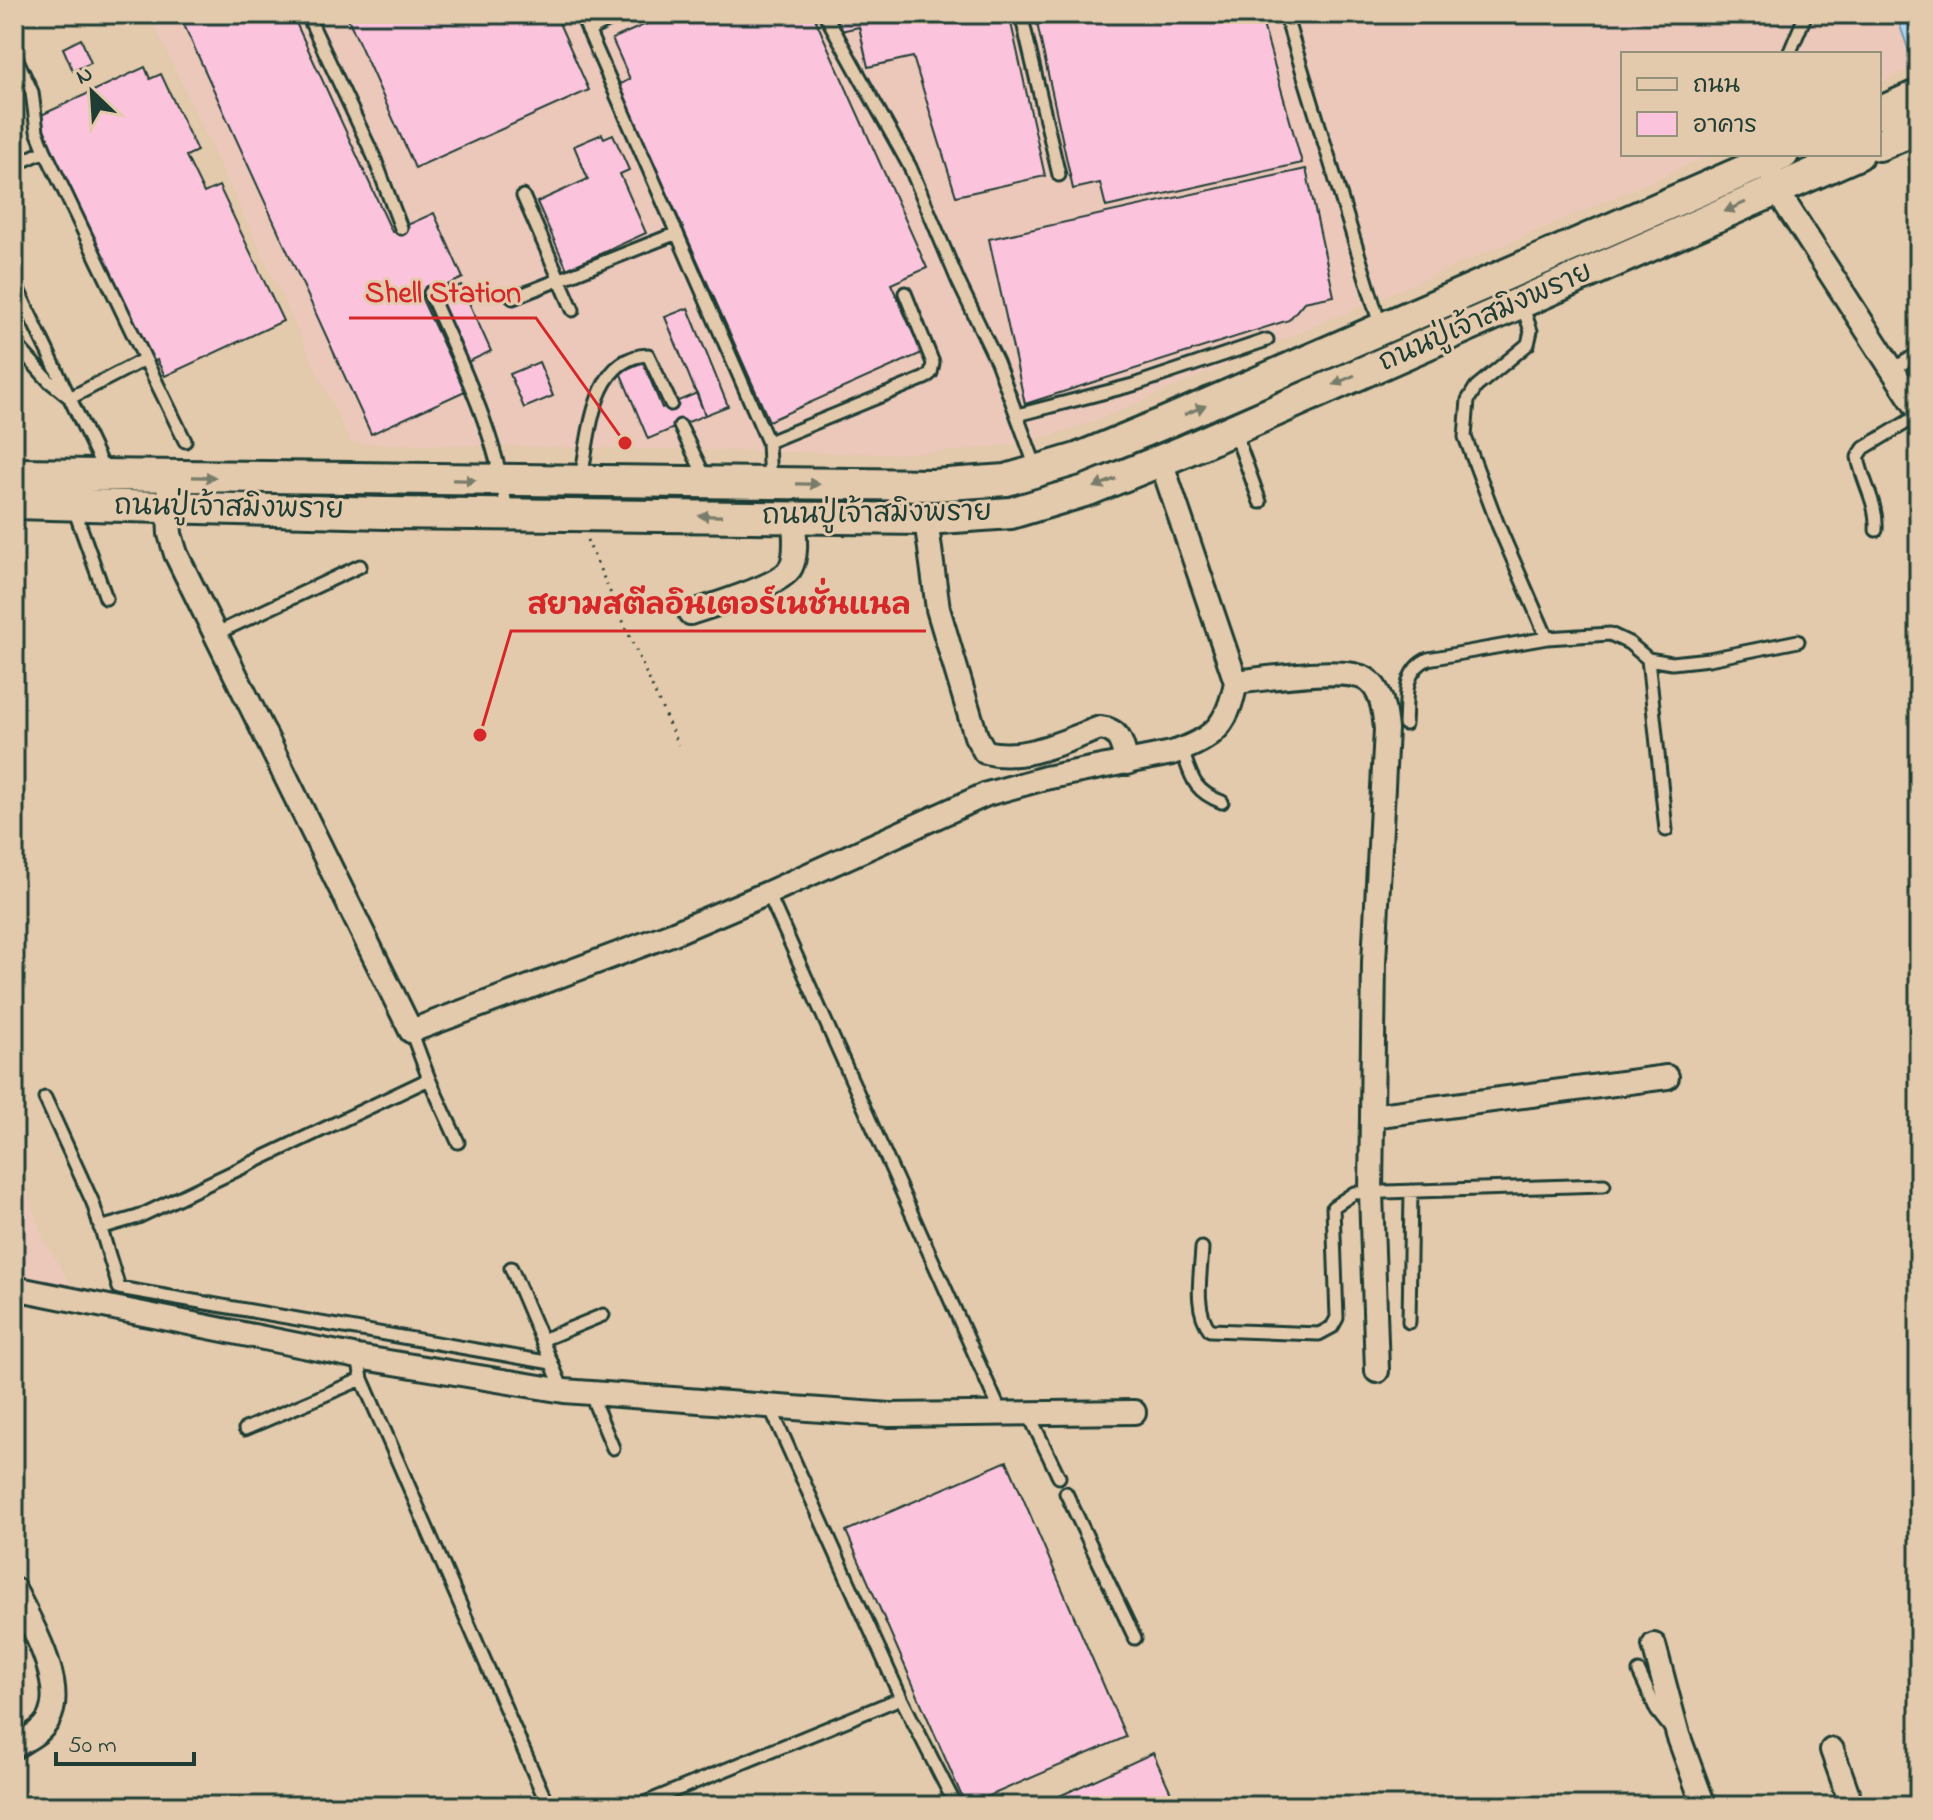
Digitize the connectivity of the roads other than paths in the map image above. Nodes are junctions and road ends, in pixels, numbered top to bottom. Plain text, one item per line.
1 (307, 14) edge
2 (581, 14) edge
3 (621, 14) edge
4 (825, 14) edge
5 (1021, 14) edge
6 (1285, 14) edge
7 (1806, 14) edge
8 (588, 31) junction
9 (1790, 52) edge
10 (14, 53) edge
11 (1919, 95) edge
12 (1881, 112) edge
13 (1919, 128) edge
14 (1881, 144) edge
15 (45, 151) junction
16 (1841, 156) edge
17 (1774, 164) edge
18 (14, 165) edge
19 (1059, 175) dead end
20 (523, 196) dead end
21 (401, 228) dead end
22 (677, 233) junction
23 (559, 280) junction
24 (14, 281) edge
25 (430, 293) dead end
26 (905, 293) dead end
27 (513, 298) dead end
28 (1521, 302) junction
29 (573, 310) dead end
30 (1381, 329) junction
31 (1267, 340) dead end
32 (14, 342) edge
33 (1919, 353) edge
34 (145, 359) junction
35 (1892, 370) junction
36 (70, 398) junction
37 (671, 404) dead end
38 (1919, 413) edge
39 (1017, 415) junction
40 (680, 426) dead end
41 (1233, 430) junction
42 (185, 441) dead end
43 (768, 442) junction
44 (1161, 461) junction
45 (1038, 471) junction
46 (14, 474) edge
47 (106, 475) junction
48 (167, 476) junction
49 (503, 481) junction
50 (581, 482) junction
51 (708, 483) junction
52 (770, 484) junction
53 (1260, 502) dead end
54 (14, 503) edge
55 (72, 504) junction
56 (168, 509) junction
57 (507, 514) junction
58 (794, 517) junction
59 (926, 519) junction
60 (1876, 530) dead end
61 (360, 566) dead end
62 (106, 598) dead end
63 (690, 613) dead end
64 (214, 634) junction
65 (1547, 638) junction
66 (1798, 641) dead end
67 (1648, 659) junction
68 (1236, 682) junction
69 (1405, 724) dead end
70 (1182, 750) junction
71 (1127, 763) junction
72 (1222, 802) dead end
73 (1666, 830) dead end
74 (768, 893) junction
75 (411, 1031) junction
76 (1667, 1077) dead end
77 (429, 1079) junction
78 (45, 1098) dead end
79 (1372, 1116) junction
80 (458, 1142) dead end
81 (1604, 1185) dead end
82 (1411, 1191) junction
83 (1371, 1192) junction
84 (100, 1228) junction
85 (1202, 1248) dead end
86 (511, 1268) dead end
87 (14, 1288) edge
88 (603, 1315) dead end
89 (1409, 1322) dead end
90 (542, 1340) junction
91 (358, 1357) junction
92 (552, 1363) junction
93 (1377, 1371) dead end
94 (362, 1379) junction
95 (564, 1391) junction
96 (589, 1393) junction
97 (770, 1407) junction
98 (1134, 1412) dead end
99 (1028, 1413) junction
100 (1002, 1414) junction
101 (245, 1429) dead end
102 (613, 1448) dead end
103 (1059, 1477) dead end
104 (1066, 1493) dead end
105 (14, 1589) edge
106 (1135, 1638) dead end
107 (1654, 1645) dead end
108 (1639, 1672) dead end
109 (901, 1698) junction
110 (1678, 1735) junction
111 (15, 1745) edge
112 (1832, 1750) dead end
113 (953, 1800) dead end
114 (548, 1806) edge
115 (637, 1806) edge
116 (1704, 1806) edge
117 (1852, 1806) edge

1 - 21 lane
2 - 8 lane
3 - 8 lane
4 - 39 lane
5 - 19 lane
6 - 30 lane
7 - 9 lane
8 - 22 lane
10 - 15 lane
11 - 12 main road
13 - 14 main road
15 - 18 lane
15 - 34 lane
16 - 17 main road, ถนนปู่เจ้าสมิงพราย
17 -> 28 main road, ถนนปู่เจ้าสมิงพราย
17 - 30 main road, ถนนปู่เจ้าสมิงพราย
17 - 35 street
20 - 23 lane
22 - 23 lane
22 - 43 lane
23 - 27 lane
23 - 29 lane
24 - 36 lane
25 - 49 lane
26 - 43 lane
28 -> 41 main road, ถนนปู่เจ้าสมิงพราย
28 - 65 lane
45 -> 30 main road, ถนนปู่เจ้าสมิงพราย
31 - 39 lane
32 - 36 lane
33 - 35 lane
34 - 36 lane
34 - 42 lane
35 - 38 street
36 - 47 lane
37 - 50 lane
38 - 60 lane
39 - 45 lane
40 - 51 lane
41 - 44 main road, ถนนปู่เจ้าสมิงพราย
41 - 53 lane
43 - 52 lane
44 -> 59 main road, ถนนปู่เจ้าสมิงพราย
44 - 68 street
52 -> 45 main road, ถนนปู่เจ้าสมิงพราย
46 - 47 main road, ถนนปู่เจ้าสมิงพราย
47 - 48 main road, ถนนปู่เจ้าสมิงพราย
48 -> 49 main road, ถนนปู่เจ้าสมิงพราย
48 - 56 street
49 - 50 main road, ถนนปู่เจ้าสมิงพราย
49 - 57 lane
50 - 51 main road, ถนนปู่เจ้าสมิงพราย
51 - 52 main road, ถนนปู่เจ้าสมิงพราย
54 - 55 main road, ถนนปู่เจ้าสมิงพราย
55 - 56 main road, ถนนปู่เจ้าสมิงพราย
55 - 62 lane
56 - 57 main road, ถนนปู่เจ้าสมิงพราย
56 - 64 street
58 -> 57 main road, ถนนปู่เจ้าสมิงพราย
58 - 59 main road, ถนนปู่เจ้าสมิงพราย
58 - 63 street
59 - 71 street
61 - 64 lane
64 - 75 street
65 - 67 lane
65 - 69 lane
66 - 67 lane
67 - 73 lane
68 - 70 street
68 - 79 street
70 - 71 street
70 - 72 lane
71 - 74 street
74 - 75 street
74 - 100 lane
75 - 77 lane
76 - 79 street
77 - 80 lane
77 - 84 lane
78 - 84 lane
79 - 83 street
81 - 82 lane
82 - 83 lane
82 - 89 lane
83 - 85 lane
83 - 93 street
84 - 92 lane
86 - 90 lane
87 - 91 street
88 - 90 lane
90 - 92 lane
91 - 94 lane
91 - 95 street
92 - 95 lane
94 - 101 lane
94 - 114 lane
95 - 96 street
96 - 97 street
96 - 102 lane
97 - 100 street
97 - 109 lane
98 - 99 street
99 - 100 street
99 - 103 lane
104 - 106 lane
105 - 111 street
107 - 110 street
108 - 110 lane
109 - 113 lane
109 - 115 lane
110 - 116 street
112 - 117 street

